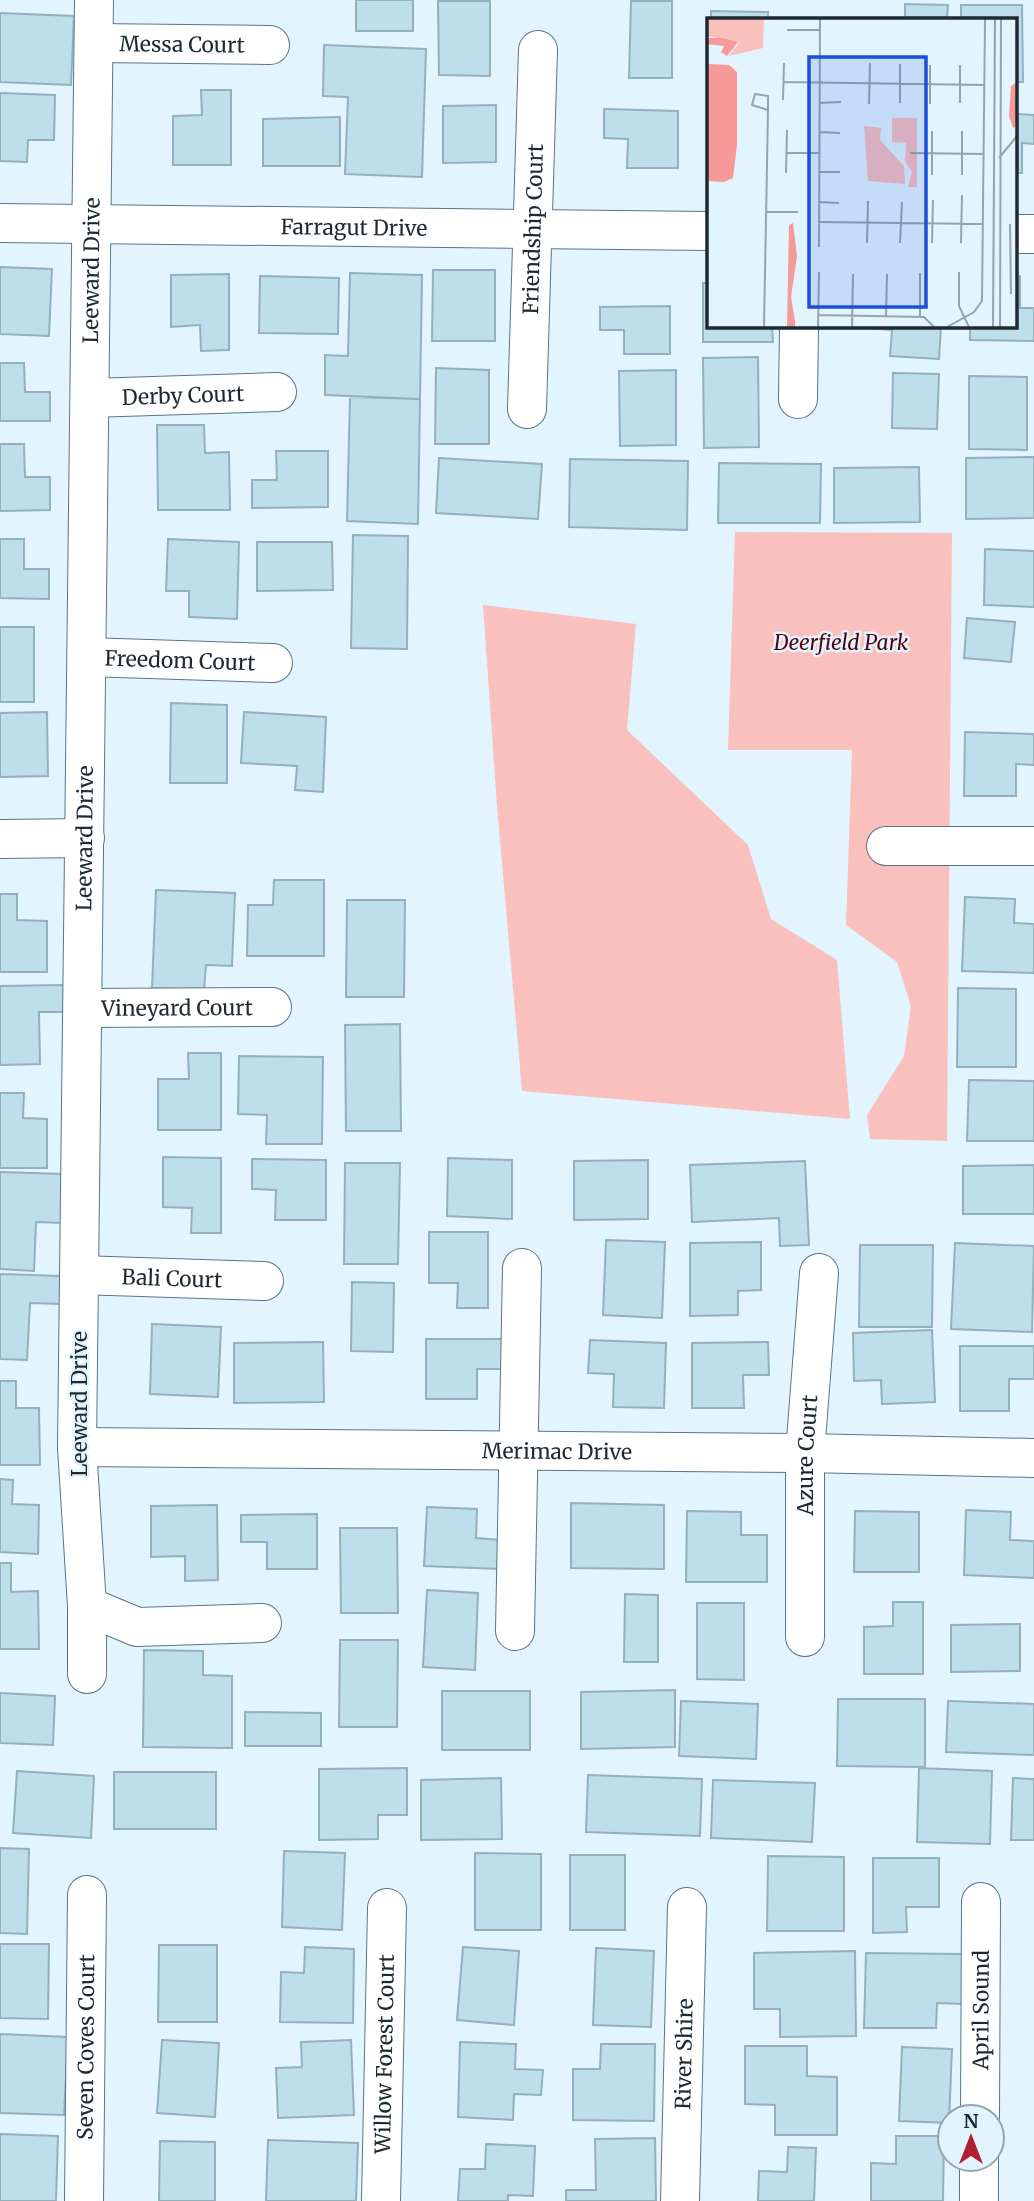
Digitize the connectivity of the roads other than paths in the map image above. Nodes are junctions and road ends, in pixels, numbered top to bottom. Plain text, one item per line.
1 (94, 0) edge
2 (94, 43) junction
3 (270, 45) dead end
4 (538, 50) dead end
5 (0, 223) edge
6 (92, 224) junction
7 (532, 229) junction
8 (707, 231) edge
9 (1016, 234) edge
10 (1034, 234) edge
11 (799, 327) edge
12 (277, 393) dead end
13 (90, 398) junction
14 (798, 399) dead end
15 (527, 410) dead end
16 (87, 657) junction
17 (273, 663) dead end
18 (85, 838) junction
19 (0, 839) edge
20 (886, 846) dead end
21 (1034, 846) edge
22 (272, 1007) dead end
23 (83, 1008) junction
24 (522, 1268) dead end
25 (819, 1273) dead end
26 (79, 1275) junction
27 (264, 1281) dead end
28 (77, 1447) junction
29 (520, 1450) junction
30 (805, 1452) junction
31 (1034, 1458) edge
32 (87, 1606) junction
33 (262, 1623) dead end
34 (515, 1631) dead end
35 (805, 1637) dead end
36 (88, 1674) dead end
37 (87, 1895) dead end
38 (981, 1902) dead end
39 (687, 1907) dead end
40 (387, 1909) dead end
41 (980, 2103) edge
42 (979, 2173) edge
43 (84, 2201) edge
44 (380, 2201) edge
45 (680, 2201) edge
46 (979, 2201) edge

1 - 2 street, Leeward Drive
2 - 3 street, Messa Court
2 - 6 street, Leeward Drive
4 - 7 street, Friendship Court
5 - 6 street, Farragut Drive
6 - 7 street, Farragut Drive
6 - 13 street, Leeward Drive
7 - 8 street, Farragut Drive
7 - 15 street, Friendship Court
9 - 10 street
11 - 14 street
12 - 13 street, Derby Court
13 - 16 street, Leeward Drive
16 - 17 street, Freedom Court
16 - 18 street, Leeward Drive
18 - 19 street
18 - 23 street, Leeward Drive
20 - 21 street
22 - 23 street, Vineyard Court
23 - 26 street, Leeward Drive
24 - 29 street
25 - 30 street, Azure Court
26 - 27 street, Bali Court
26 - 28 street, Leeward Drive
28 - 29 street, Merimac Drive
28 - 32 street, Leeward Drive
29 - 30 street, Merimac Drive
29 - 34 street
30 - 31 street, Merimac Drive
30 - 35 street, Azure Court
32 - 33 street
32 - 36 street, Leeward Drive
37 - 43 street, Seven Coves Court
38 - 41 street, April Sound
39 - 45 street, River Shire
40 - 44 street, Willow Forest Court
42 - 46 street

